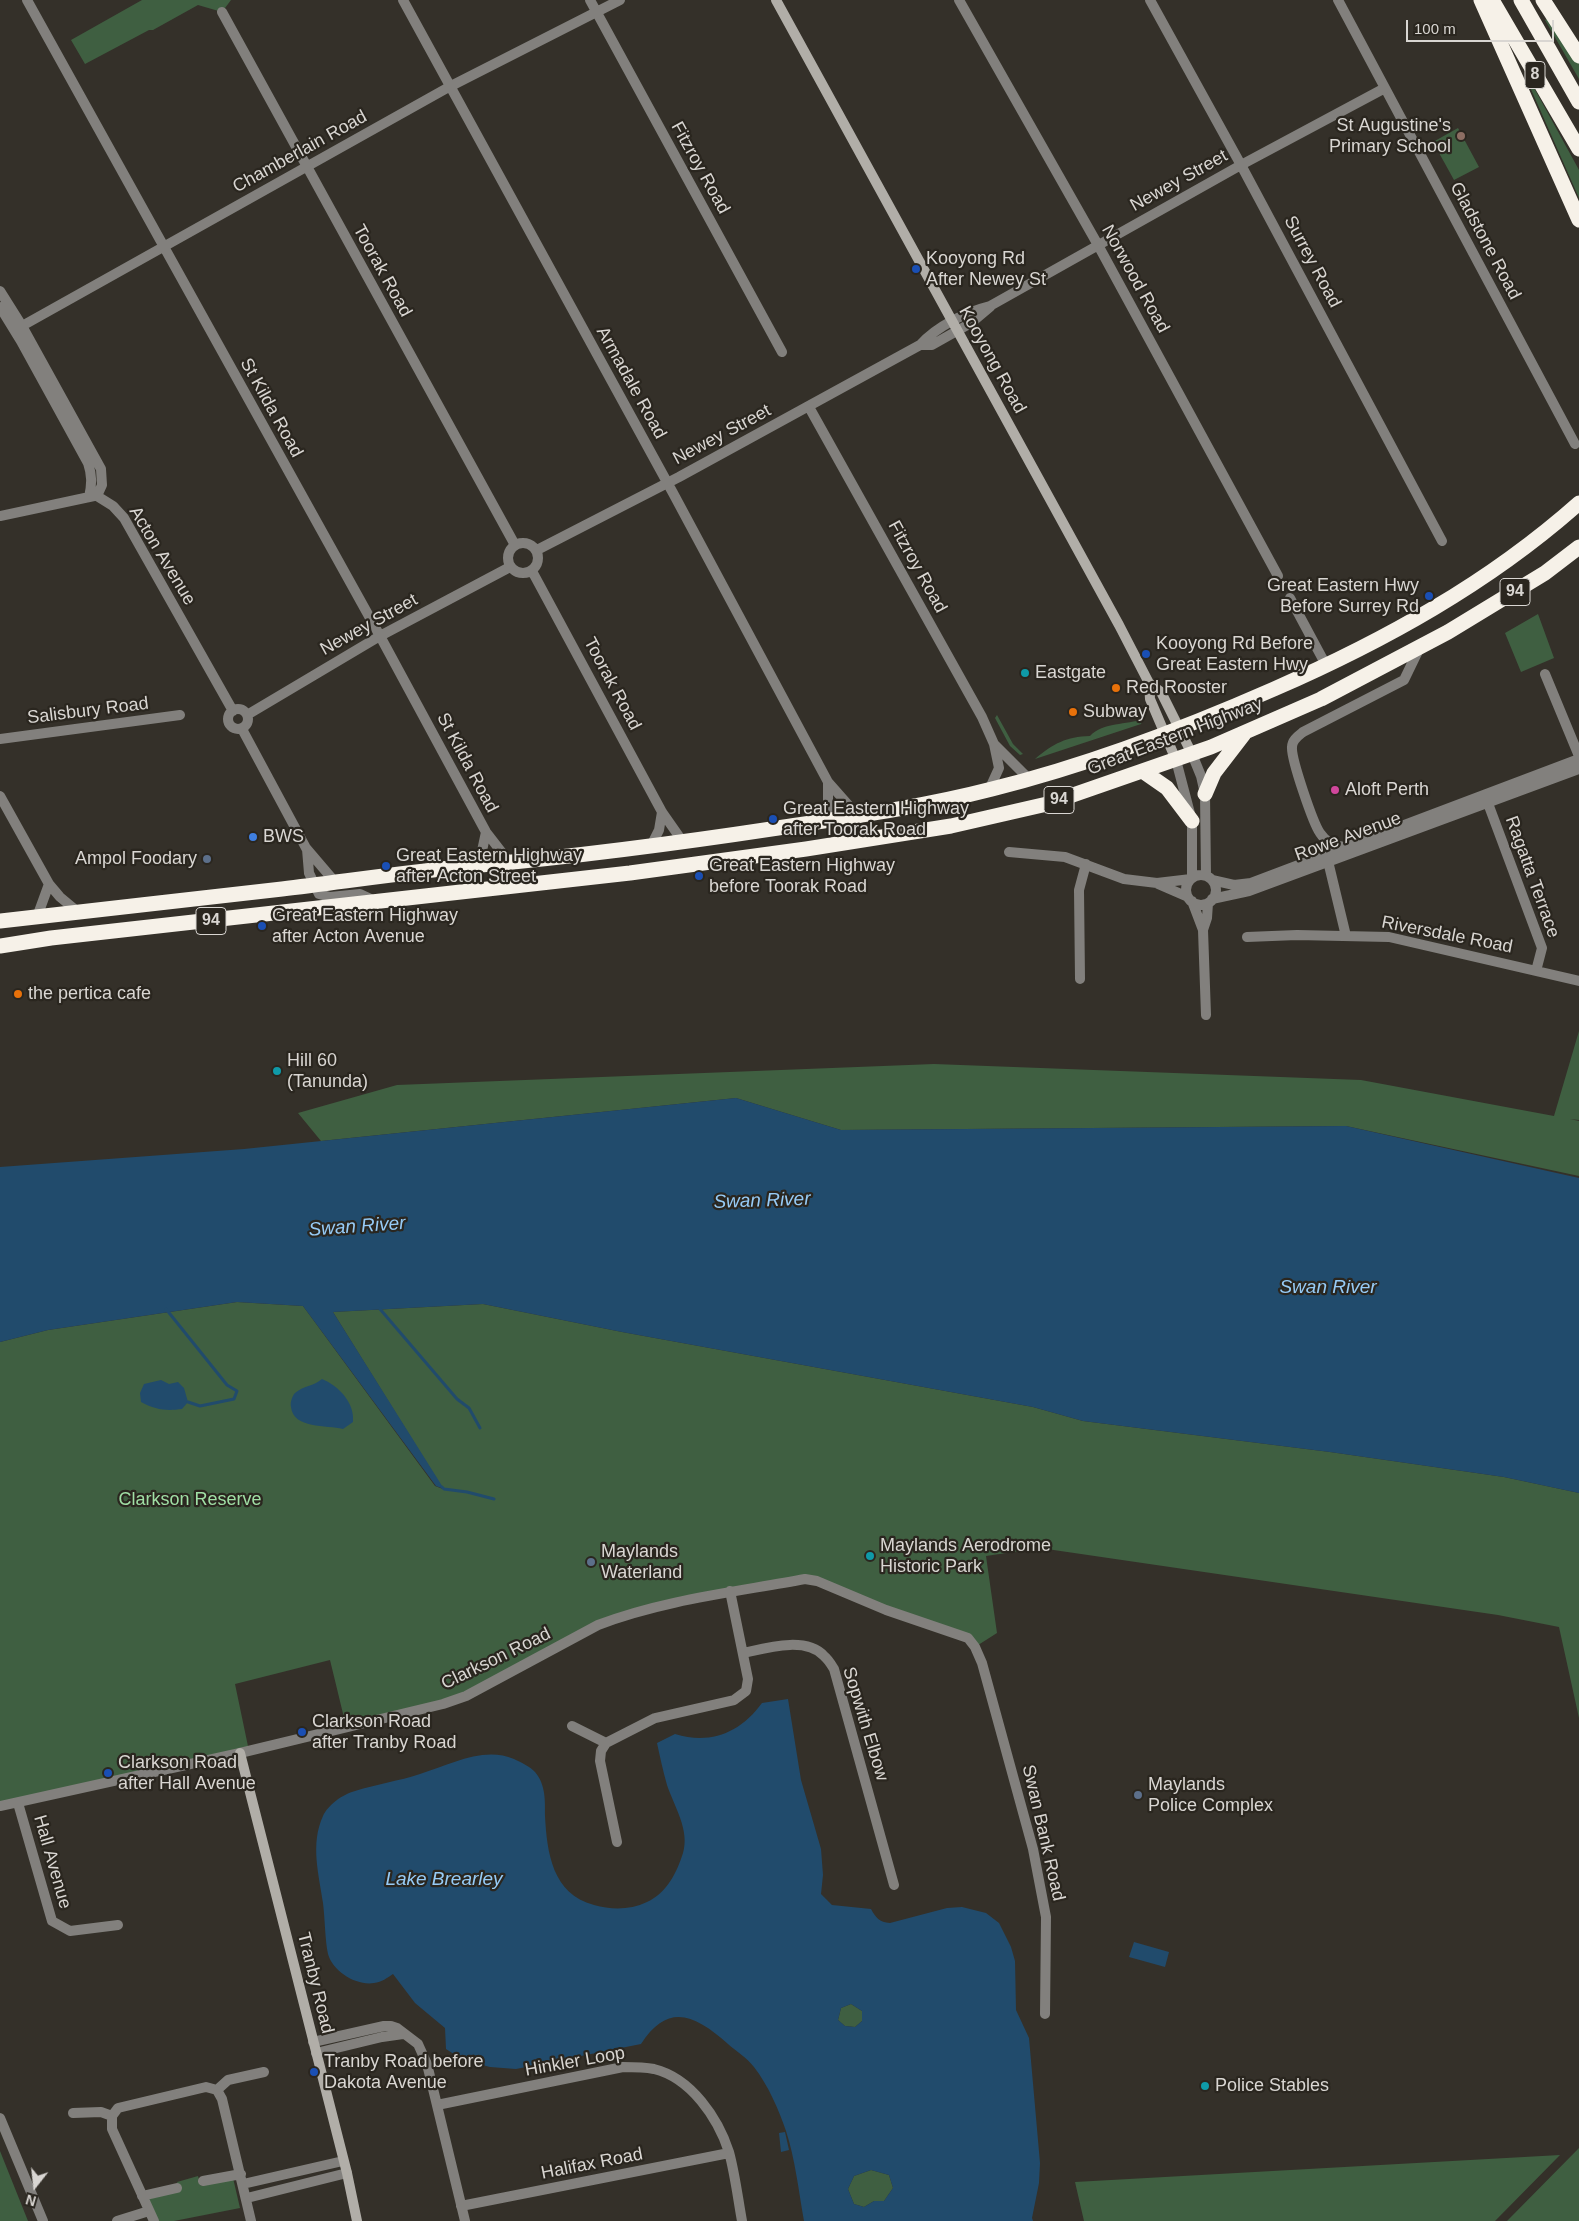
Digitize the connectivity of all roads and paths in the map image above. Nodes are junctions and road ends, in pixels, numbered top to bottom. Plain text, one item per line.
1 (27, 0) edge
2 (403, 0) edge
3 (590, 0) edge
4 (620, 0) edge
5 (776, 0) edge
6 (959, 0) edge
7 (1150, 0) edge
8 (1338, 0) edge
9 (1481, 0) edge
10 (1492, 0) edge
11 (1521, 0) edge
12 (1543, 0) edge
13 (222, 12) dead end
14 (596, 13) junction
15 (1579, 56) edge
16 (449, 87) junction
17 (1386, 88) junction
18 (1579, 102) edge
19 (1579, 149) edge
20 (1241, 165) junction
21 (306, 167) junction
22 (1579, 220) edge
23 (1098, 245) junction
24 (163, 247) junction
25 (0, 291) edge
26 (2, 305) edge
27 (22, 326) junction
28 (956, 326) junction
29 (782, 352) dead end
30 (809, 407) junction
31 (1575, 444) dead end
32 (668, 483) junction
33 (93, 496) junction
34 (1579, 503) edge
35 (0, 516) edge
36 (1442, 541) dead end
37 (515, 545) junction
38 (1579, 547) edge
39 (536, 550) junction
40 (510, 567) junction
41 (532, 571) junction
42 (1278, 576) dead end
43 (1290, 598) dead end
44 (380, 636) junction
45 (1420, 647) junction
46 (1327, 666) junction
47 (1545, 674) dead end
48 (1149, 683) junction
49 (233, 711) junction
50 (180, 715) dead end
51 (247, 715) junction
52 (242, 729) junction
53 (1181, 729) junction
54 (1245, 733) junction
55 (1166, 734) junction
56 (0, 739) edge
57 (994, 744) junction
58 (1192, 754) junction
59 (1579, 758) edge
60 (1176, 760) junction
61 (1579, 769) edge
62 (1144, 772) junction
63 (1030, 779) junction
64 (828, 782) junction
65 (989, 790) junction
66 (1204, 794) junction
67 (0, 796) edge
68 (1487, 800) junction
69 (662, 812) junction
70 (858, 816) junction
71 (828, 821) junction
72 (1192, 821) junction
73 (486, 832) junction
74 (683, 842) junction
75 (651, 846) junction
76 (306, 848) junction
77 (1344, 848) junction
78 (1009, 852) dead end
79 (1327, 858) junction
80 (510, 863) junction
81 (1086, 864) junction
82 (479, 865) junction
83 (1192, 878) junction
84 (1209, 878) junction
85 (335, 882) junction
86 (1157, 883) junction
87 (49, 884) junction
88 (314, 885) junction
89 (1190, 899) junction
90 (377, 901) junction
91 (1210, 901) junction
92 (78, 912) junction
93 (37, 917) junction
94 (0, 921) edge
95 (1203, 930) junction
96 (1346, 936) junction
97 (1247, 937) dead end
98 (0, 946) edge
99 (1536, 971) junction
100 (1080, 979) dead end
101 (1579, 981) edge
102 (1206, 1015) dead end
103 (730, 1591) junction
104 (743, 1653) junction
105 (982, 1663) joint
106 (572, 1726) dead end
107 (606, 1743) junction
108 (240, 1753) junction
109 (18, 1803) junction
110 (0, 1806) edge
111 (616, 1842) dead end
112 (894, 1885) dead end
113 (118, 1925) dead end
114 (1046, 2014) dead end
115 (403, 2034) junction
116 (313, 2042) junction
117 (316, 2054) junction
118 (264, 2072) dead end
119 (217, 2090) junction
120 (437, 2105) junction
121 (73, 2113) dead end
122 (112, 2116) junction
123 (0, 2118) edge
124 (729, 2153) junction
125 (343, 2161) junction
126 (347, 2173) junction
127 (242, 2179) junction
128 (203, 2181) dead end
129 (177, 2188) dead end
130 (142, 2196) junction
131 (246, 2198) junction
132 (461, 2206) junction
133 (152, 2216) edge
134 (43, 2221) edge
135 (117, 2221) edge
136 (251, 2221) edge
137 (357, 2221) edge
138 (465, 2221) edge
139 (742, 2221) edge

1 - 24 street, St Kilda Road
2 - 16 street, Armadale Road
3 - 14 street, Fitzroy Road
4 - 14 street, Chamberlain Road
5 - 28 street, Kooyong Road
6 - 23 street, Norwood Road
7 - 20 street, Surrey Road
8 - 17 street, Gladstone Road
9 - 22 highway
10 - 19 highway, 8
11 - 18 highway, 8
12 - 15 highway
13 - 21 street, Toorak Road
14 - 16 street, Chamberlain Road
14 - 29 street, Fitzroy Road
16 - 21 street, Chamberlain Road
16 - 32 street, Armadale Road
17 - 20 street, Newey Street
17 - 31 street, Gladstone Road
20 - 23 street, Newey Street
20 - 36 street, Surrey Road
21 - 24 street, Chamberlain Road
21 - 37 street, Toorak Road
23 - 28 street, Newey Street
23 - 42 street, Norwood Road
24 - 27 street, Chamberlain Road
24 - 44 street, St Kilda Road
25 - 26 street
26 - 27 street
26 - 33 street
27 - 33 street
28 - 30 street, Newey Street
28 - 48 street, Kooyong Road
30 - 32 street, Newey Street
30 - 57 street, Fitzroy Road
32 - 39 street, Newey Street
32 - 64 street, Armadale Road
33 - 35 street
33 - 49 street, Acton Avenue
34 - 46 highway, Great Eastern Highway / 94
37 - 39 street
37 - 40 street
38 - 45 highway, Great Eastern Highway / 94
39 - 41 street
40 - 41 street
40 - 44 street, Newey Street
41 - 69 street, Toorak Road
43 - 46 street
44 - 51 street, Newey Street
44 - 73 street, St Kilda Road
45 - 54 highway, Great Eastern Highway / 94
45 - 77 street
46 - 53 highway, Great Eastern Highway / 94
47 - 59 street
48 - 53 street, Kooyong Road
48 - 55 street, Kooyong Road
49 - 51 street
49 - 52 street
50 - 56 street, Salisbury Road
51 - 52 street
52 - 76 street
53 - 55 highway, Great Eastern Highway / 94
53 - 58 street, Kooyong Road
54 - 58 highway, Great Eastern Highway / 94
54 - 66 highway
55 - 60 street, Kooyong Road
55 - 63 highway, Great Eastern Highway / 94
57 - 63 street, Fitzroy Road
57 - 65 street, Fitzroy Road
58 - 60 highway, Great Eastern Highway / 94
58 - 66 street
59 - 68 street, Rowe Avenue
60 - 62 highway, Great Eastern Highway / 94
60 - 72 street
61 - 68 street, Rowe Avenue
62 - 72 highway
62 - 90 highway, Great Eastern Highway / 94
63 - 65 highway, Great Eastern Highway / 94
64 - 70 street, Armadale Road
64 - 71 street, Armadale Road
65 - 70 highway, Great Eastern Highway / 94
66 - 84 street
67 - 87 street
68 - 77 street, Rowe Avenue
68 - 79 street, Rowe Avenue
68 - 99 street, Ragatta Terrace
69 - 74 street, Toorak Road
69 - 75 street
70 - 71 highway, Great Eastern Highway / 94
71 - 74 highway, Great Eastern Highway / 94
72 - 83 street
73 - 80 street, St Kilda Road
73 - 82 street, St Kilda Road
74 - 75 highway, Great Eastern Highway / 94
75 - 80 highway, Great Eastern Highway / 94
76 - 85 street
76 - 88 street
77 - 79 street, Rowe Avenue
78 - 81 street
79 - 84 street, Rowe Avenue
79 - 91 street, Rowe Avenue
79 - 96 street
80 - 82 highway, Great Eastern Highway / 94
81 - 86 street
81 - 100 street
82 - 85 highway, Great Eastern Highway / 94
83 - 84 street
83 - 86 street
83 - 89 street
84 - 91 street
85 - 88 highway, Great Eastern Highway / 94
86 - 89 street
87 - 92 street
87 - 93 street
88 - 90 street
88 - 92 highway, Great Eastern Highway / 94
89 - 91 street
89 - 95 street
90 - 98 highway, Great Eastern Highway / 94
91 - 95 street
92 - 93 highway, Great Eastern Highway / 94
93 - 94 highway, Great Eastern Highway / 94
95 - 102 street
96 - 97 street, Riversdale Road
96 - 99 street, Riversdale Road
99 - 101 street, Riversdale Road
103 - 104 street
103 - 105 street, Clarkson Road
103 - 108 street, Clarkson Road
104 - 107 street
104 - 112 street, Sopwith Elbow
105 - 114 street, Swan Bank Road
106 - 107 street
107 - 111 street
108 - 109 street, Clarkson Road
108 - 116 street, Tranby Road
109 - 110 street, Clarkson Road
109 - 113 street, Hall Avenue
115 - 116 street
115 - 117 street
115 - 120 street
116 - 117 street, Tranby Road
117 - 125 street, Tranby Road
118 - 119 street
119 - 122 street
119 - 127 street
120 - 124 street, Hinkler Loop
120 - 132 street
121 - 122 street
122 - 130 street
123 - 134 street
124 - 132 street, Halifax Road
124 - 139 street, Hinkler Loop
125 - 126 street, Tranby Road
125 - 127 street
126 - 131 street
126 - 137 street, Tranby Road
127 - 128 street
127 - 131 street
129 - 130 street
130 - 133 street
131 - 136 street
132 - 138 street
133 - 135 street

